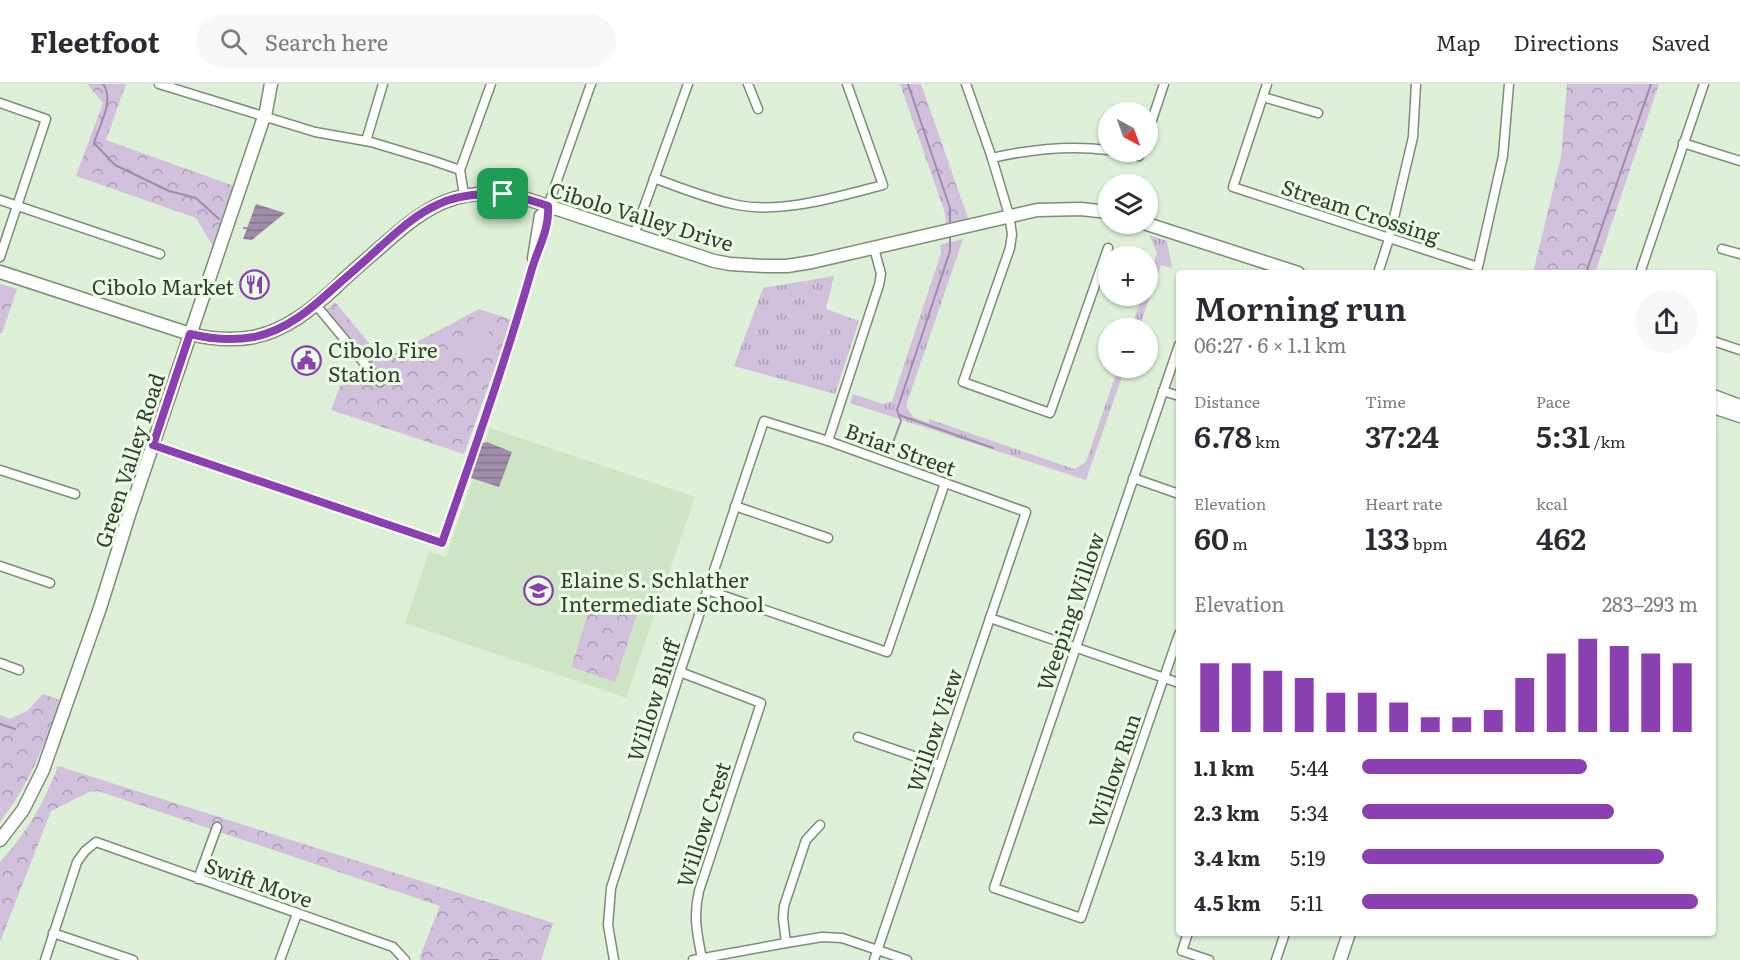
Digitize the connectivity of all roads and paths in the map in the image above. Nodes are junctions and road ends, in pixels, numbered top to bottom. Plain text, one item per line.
1 (159, 84) edge
2 (271, 84) edge
3 (383, 84) edge
4 (490, 84) edge
5 (591, 84) edge
6 (688, 84) edge
7 (748, 84) edge
8 (847, 84) edge
9 (966, 84) edge
10 (1164, 84) edge
11 (1267, 84) edge
12 (1416, 84) edge
13 (1509, 84) edge
14 (1704, 84) edge
15 (1263, 97) junction
16 (1158, 102) edge
17 (0, 103) edge
18 (758, 109) dead end
19 (1318, 113) dead end
20 (265, 116) junction
21 (366, 141) junction
22 (1683, 143) junction
23 (1098, 149) edge
24 (992, 158) junction
25 (1740, 161) edge
26 (460, 170) junction
27 (654, 178) junction
28 (464, 195) junction
29 (0, 200) edge
30 (17, 206) junction
31 (548, 206) junction
32 (1098, 211) edge
33 (1009, 215) junction
34 (1158, 228) edge
35 (634, 234) junction
36 (1389, 239) junction
37 (874, 248) junction
38 (1722, 249) dead end
39 (160, 254) dead end
40 (1740, 254) edge
41 (0, 258) edge
42 (1289, 270) edge
43 (1379, 270) edge
44 (1641, 270) edge
45 (0, 272) edge
46 (1098, 276) edge
47 (316, 305) junction
48 (190, 334) junction
49 (1716, 342) edge
50 (1740, 350) edge
51 (1176, 354) edge
52 (380, 382) dead end
53 (1163, 391) junction
54 (1176, 395) edge
55 (1716, 397) edge
56 (1740, 406) edge
57 (1716, 408) edge
58 (1740, 416) edge
59 (764, 421) joint
60 (828, 441) junction
61 (153, 445) junction
62 (0, 470) edge
63 (1133, 478) junction
64 (945, 483) junction
65 (1176, 493) edge
66 (75, 494) dead end
67 (735, 506) junction
68 (1026, 512) joint
69 (828, 538) dead end
70 (0, 567) edge
71 (50, 583) dead end
72 (707, 591) junction
73 (990, 618) junction
74 (1176, 643) edge
75 (1076, 647) junction
76 (0, 663) edge
77 (19, 670) dead end
78 (680, 672) junction
79 (1164, 677) junction
80 (1176, 682) edge
81 (858, 737) dead end
82 (940, 765) junction
83 (820, 825) dead end
84 (217, 827) dead end
85 (0, 840) edge
86 (198, 879) junction
87 (297, 914) junction
88 (1081, 918) joint
89 (53, 933) junction
90 (1187, 936) edge
91 (1284, 936) edge
92 (1348, 936) edge
93 (786, 942) junction
94 (877, 950) junction
95 (697, 959) edge
96 (45, 960) edge
97 (133, 960) edge
98 (280, 960) edge
99 (405, 960) edge
100 (614, 960) edge
101 (874, 960) edge
102 (907, 960) edge
103 (1209, 960) edge
104 (1276, 960) edge
105 (1340, 960) edge

1 - 20 street
2 - 20 main road, Green Valley Road
3 - 21 street
4 - 26 street
5 - 31 street
6 - 27 street
7 - 18 street
8 - 27 street
9 - 24 street
10 - 16 street
11 - 15 street
12 - 36 street
13 - 36 street, Stream Crossing
14 - 22 street
15 - 19 street
15 - 36 street, Stream Crossing
17 - 30 street
20 - 21 street
20 - 48 main road, Green Valley Road
21 - 26 street
22 - 25 street
22 - 44 street
23 - 24 street
24 - 33 street
26 - 28 street
27 - 35 street
28 - 31 main road, Cibolo Valley Drive
28 - 47 main road, Cibolo Valley Drive
29 - 30 street
30 - 39 street
30 - 41 street
31 - 35 main road, Cibolo Valley Drive
31 - 61 street
32 - 33 main road, Cibolo Valley Drive
33 - 37 main road, Cibolo Valley Drive
33 - 46 street
34 - 42 main road
35 - 37 main road, Cibolo Valley Drive
36 - 43 street
37 - 60 street
38 - 40 street
45 - 48 main road, Cibolo Valley Drive
47 - 48 main road, Cibolo Valley Drive
47 - 52 street
48 - 61 main road, Green Valley Road
49 - 50 street
51 - 53 street, Weeping Willow
53 - 54 street
53 - 63 street, Weeping Willow
55 - 56 main road
57 - 58 main road
59 - 60 street, Briar Street
59 - 67 street, Willow Bluff
60 - 64 street, Briar Street
61 - 85 main road, Green Valley Road
62 - 66 street
63 - 65 street
63 - 75 street, Weeping Willow
64 - 68 street, Briar Street
64 - 72 street
67 - 69 street
67 - 72 street, Willow Bluff
68 - 73 street, Willow View
70 - 71 street
72 - 78 street, Willow Bluff
73 - 75 street
73 - 82 street, Willow View
74 - 79 street, Willow Run
75 - 79 street
75 - 88 street, Weeping Willow
76 - 77 street
78 - 95 street, Willow Crest
78 - 100 street, Willow Bluff
79 - 80 street
79 - 88 street, Willow Run
81 - 82 street
82 - 94 street, Willow View
83 - 93 street
84 - 86 street
86 - 87 street, Swift Move
86 - 89 street, Swift Move
87 - 98 street
87 - 99 street, Swift Move
89 - 96 street
89 - 97 street
90 - 103 street
91 - 104 street
92 - 105 main road
93 - 94 street
93 - 95 street
94 - 101 street, Willow View
94 - 102 street

